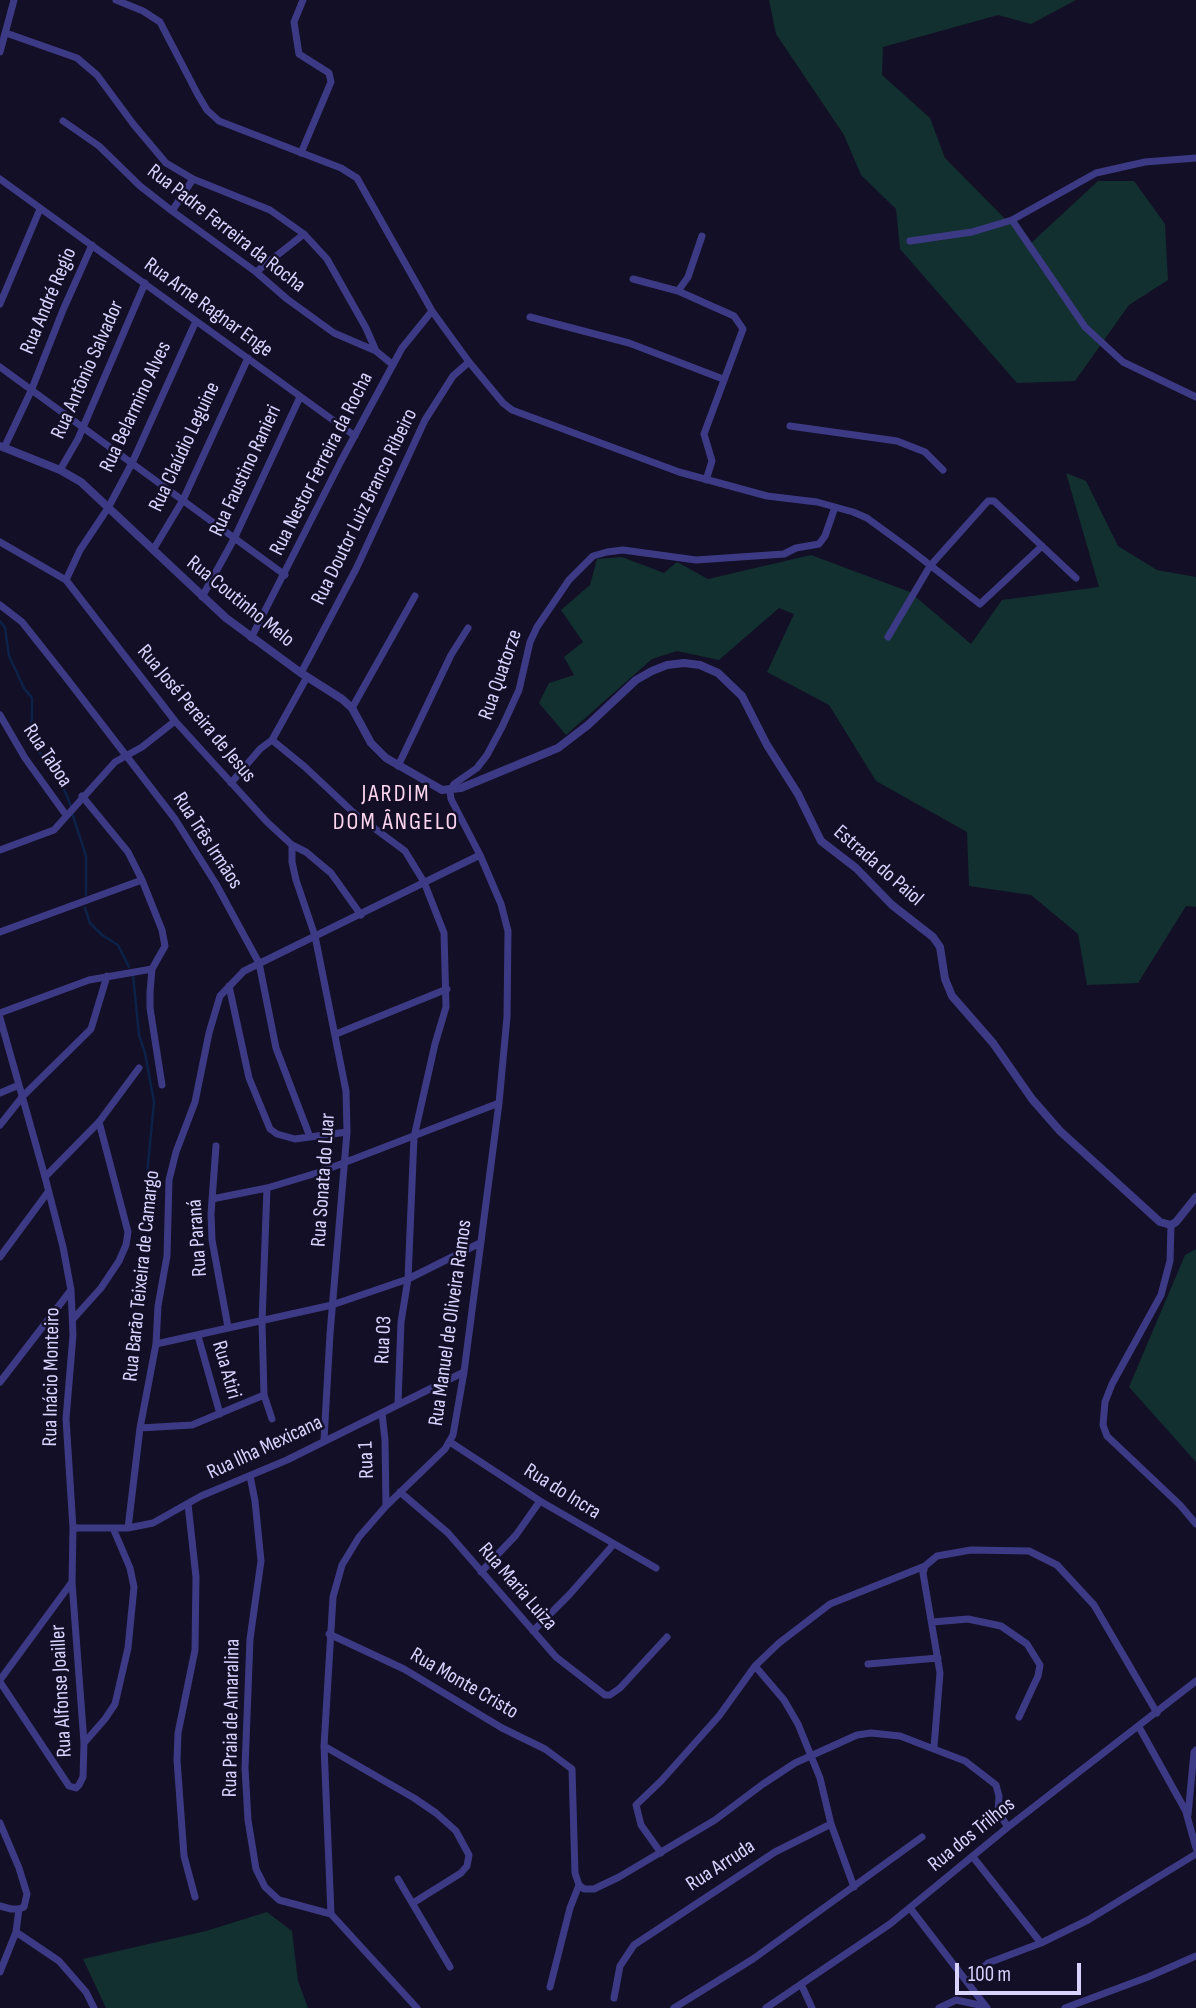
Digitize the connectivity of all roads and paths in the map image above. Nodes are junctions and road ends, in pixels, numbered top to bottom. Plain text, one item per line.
1 (14, 0) edge
2 (116, 0) edge
3 (303, 0) edge
4 (6, 33) junction
5 (0, 52) edge
6 (63, 121) dead end
7 (301, 152) junction
8 (1196, 158) edge
9 (0, 178) edge
10 (193, 179) junction
11 (40, 209) junction
12 (172, 211) junction
13 (1012, 220) junction
14 (304, 234) junction
15 (702, 236) dead end
16 (910, 241) dead end
17 (92, 245) junction
18 (256, 272) junction
19 (633, 279) dead end
20 (145, 283) junction
21 (678, 291) junction
22 (0, 304) edge
23 (432, 312) junction
24 (530, 317) dead end
25 (195, 321) junction
26 (376, 351) junction
27 (248, 358) junction
28 (469, 362) junction
29 (393, 365) junction
30 (0, 368) edge
31 (723, 379) junction
32 (31, 391) junction
33 (300, 397) junction
34 (1196, 397) edge
35 (790, 426) dead end
36 (83, 428) junction
37 (355, 436) junction
38 (2, 447) edge
39 (132, 463) junction
40 (60, 470) junction
41 (943, 470) dead end
42 (706, 480) junction
43 (183, 500) junction
44 (835, 506) junction
45 (108, 508) junction
46 (234, 539) junction
47 (0, 542) edge
48 (1042, 546) junction
49 (153, 550) junction
50 (930, 566) junction
51 (285, 575) junction
52 (1076, 578) dead end
53 (66, 580) junction
54 (415, 596) dead end
55 (202, 597) junction
56 (0, 605) edge
57 (468, 628) dead end
58 (888, 637) dead end
59 (251, 638) junction
60 (304, 675) junction
61 (352, 708) junction
62 (0, 715) edge
63 (174, 721) junction
64 (271, 740) junction
65 (127, 757) junction
66 (398, 766) junction
67 (231, 783) junction
68 (450, 791) junction
69 (81, 797) junction
70 (68, 814) junction
71 (292, 845) junction
72 (0, 850) edge
73 (480, 855) junction
74 (142, 880) junction
75 (424, 883) junction
76 (361, 915) junction
77 (0, 932) edge
78 (315, 936) junction
79 (259, 963) junction
80 (152, 969) junction
81 (107, 976) junction
82 (229, 985) junction
83 (447, 989) junction
84 (0, 1013) edge
85 (0, 1018) edge
86 (336, 1034) junction
87 (139, 1068) dead end
88 (19, 1085) junction
89 (162, 1085) dead end
90 (0, 1093) edge
91 (23, 1096) junction
92 (499, 1103) junction
93 (99, 1122) junction
94 (0, 1125) edge
95 (347, 1132) junction
96 (414, 1136) junction
97 (310, 1137) junction
98 (216, 1146) dead end
99 (345, 1163) junction
100 (45, 1177) junction
101 (267, 1188) junction
102 (48, 1192) junction
103 (1196, 1197) edge
104 (212, 1199) junction
105 (1175, 1222) junction
106 (480, 1243) junction
107 (0, 1257) edge
108 (408, 1279) junction
109 (71, 1290) junction
110 (332, 1306) junction
111 (74, 1318) junction
112 (262, 1322) junction
113 (228, 1327) junction
114 (198, 1336) junction
115 (156, 1344) junction
116 (464, 1372) junction
117 (0, 1382) edge
118 (264, 1395) junction
119 (398, 1403) junction
120 (382, 1413) junction
121 (220, 1414) junction
122 (272, 1419) dead end
123 (140, 1428) junction
124 (324, 1440) junction
125 (450, 1442) junction
126 (250, 1475) junction
127 (400, 1492) junction
128 (540, 1501) junction
129 (188, 1504) junction
130 (386, 1506) junction
131 (1196, 1524) edge
132 (73, 1528) junction
133 (113, 1528) junction
134 (128, 1528) junction
135 (613, 1545) junction
136 (925, 1566) junction
137 (656, 1568) dead end
138 (481, 1572) junction
139 (72, 1582) junction
140 (933, 1622) junction
141 (533, 1632) junction
142 (329, 1634) junction
143 (667, 1637) dead end
144 (938, 1658) junction
145 (868, 1664) dead end
146 (755, 1666) junction
147 (0, 1681) edge
148 (1196, 1681) edge
149 (1157, 1713) junction
150 (1019, 1717) dead end
151 (1139, 1727) junction
152 (83, 1743) junction
153 (324, 1746) junction
154 (934, 1747) junction
155 (1196, 1750) edge
156 (811, 1754) junction
157 (1186, 1811) junction
158 (0, 1824) edge
159 (831, 1824) junction
160 (1008, 1827) junction
161 (922, 1837) dead end
162 (1196, 1847) edge
163 (661, 1853) junction
164 (1196, 1854) edge
165 (973, 1857) junction
166 (398, 1879) dead end
167 (579, 1885) junction
168 (854, 1887) junction
169 (195, 1897) dead end
170 (414, 1903) junction
171 (0, 1906) edge
172 (909, 1908) junction
173 (19, 1909) junction
174 (331, 1914) junction
175 (16, 1932) junction
176 (1041, 1942) junction
177 (1196, 1956) edge
178 (450, 1967) dead end
179 (0, 1972) edge
180 (967, 1982) junction
181 (801, 1984) junction
182 (550, 1987) dead end
183 (614, 1997) dead end
184 (415, 2007) edge
185 (679, 2007) edge
186 (94, 2008) edge
187 (766, 2008) edge
188 (812, 2008) edge
189 (939, 2008) edge
190 (987, 2008) edge
191 (1065, 2008) edge

1 - 4 street
2 - 7 street
3 - 7 street
4 - 5 street
4 - 10 street, Rua Padre Ferreira da Rocha
6 - 12 street, Rua Padre Ferreira da Rocha
7 - 23 street
8 - 13 street
9 - 11 street, Rua Arne Ragnar Enge
10 - 12 street
10 - 14 street, Rua Padre Ferreira da Rocha
11 - 17 street, Rua Arne Ragnar Enge
11 - 22 street
12 - 18 street, Rua Padre Ferreira da Rocha
13 - 16 street
13 - 34 street
14 - 18 street
14 - 26 street, Rua Padre Ferreira da Rocha
15 - 21 street
17 - 20 street, Rua Arne Ragnar Enge
17 - 32 street, Rua André Regio
18 - 26 street, Rua Padre Ferreira da Rocha
19 - 21 street
20 - 25 street, Rua Arne Ragnar Enge
20 - 36 street, Rua Antônio Salvador
21 - 31 street
23 - 28 street
23 - 29 street, Rua Nestor Ferreira da Rocha
24 - 31 street
25 - 27 street, Rua Arne Ragnar Enge
25 - 39 street, Rua Belarmino Alves
26 - 29 street, Rua Padre Ferreira da Rocha
27 - 33 street, Rua Arne Ragnar Enge
27 - 43 street, Rua Claúdio Leguine
28 - 42 street
28 - 60 street, Rua Doutor Luiz Branco Ribeiro
29 - 37 street, Rua Nestor Ferreira da Rocha
30 - 32 street
31 - 42 street
32 - 36 street
32 - 38 street, Rua André Regio
33 - 37 street, Rua Arne Ragnar Enge
33 - 46 street, Rua Faustino Ranieri
35 - 41 street
36 - 39 street
36 - 40 street, Rua Antônio Salvador
37 - 51 street, Rua Nestor Ferreira da Rocha
38 - 40 street, Rua Coutinho Melo
39 - 43 street
39 - 45 street, Rua Belarmino Alves
40 - 45 street, Rua Coutinho Melo
42 - 44 street
43 - 46 street
43 - 49 street, Rua Claúdio Leguine
44 - 50 street
44 - 68 street, Rua Quatorze
45 - 49 street, Rua Coutinho Melo
45 - 53 street, Rua Belarmino Alves
46 - 51 street
46 - 55 street, Rua Faustino Ranieri
47 - 53 street, Rua José Pereira de Jesus
48 - 50 street
48 - 50 street
48 - 52 street
49 - 55 street, Rua Coutinho Melo
50 - 58 street
51 - 59 street, Rua Nestor Ferreira da Rocha
53 - 63 street, Rua José Pereira de Jesus
54 - 61 street
55 - 59 street, Rua Coutinho Melo
56 - 65 street, Rua Três Irmãos
57 - 66 street
59 - 60 street, Rua Coutinho Melo
60 - 61 street, Rua Coutinho Melo
60 - 64 street, Rua Doutor Luiz Branco Ribeiro
61 - 66 street, Rua Coutinho Melo
62 - 70 street, Rua Taboa
63 - 65 street
63 - 67 street, Rua José Pereira de Jesus
64 - 67 street, Rua Doutor Luiz Branco Ribeiro
64 - 75 street, Rua 03
65 - 69 street
65 - 79 street, Rua Três Irmãos
66 - 68 street, Rua Coutinho Melo
67 - 71 street, Rua José Pereira de Jesus
68 - 73 street, Rua Manuel de Oliveira Ramos
68 - 105 street, Estrada do Paiol
69 - 70 street
69 - 74 street
70 - 72 street
71 - 76 street, Rua José Pereira de Jesus
71 - 78 street, Rua Sonata do Luar
73 - 75 street, Rua Barão Teixeira de Camargo
73 - 92 street, Rua Manuel de Oliveira Ramos
74 - 77 street
74 - 80 street
75 - 76 street, Rua Barão Teixeira de Camargo
75 - 83 street, Rua 03
76 - 78 street, Rua Barão Teixeira de Camargo
78 - 79 street, Rua Barão Teixeira de Camargo
78 - 86 street, Rua Sonata do Luar
79 - 82 street, Rua Barão Teixeira de Camargo
79 - 97 street, Rua Três Irmãos
80 - 81 street
80 - 89 street
81 - 84 street
81 - 91 street
82 - 97 street
82 - 115 street, Rua Barão Teixeira de Camargo
83 - 86 street
83 - 96 street, Rua 03
85 - 88 street, Rua Inácio Monteiro
86 - 95 street, Rua Sonata do Luar
87 - 93 street
88 - 90 street
88 - 91 street, Rua Inácio Monteiro
91 - 94 street
91 - 100 street, Rua Inácio Monteiro
92 - 96 street
92 - 106 street, Rua Manuel de Oliveira Ramos
93 - 100 street
93 - 111 street
95 - 97 street
95 - 99 street, Rua Sonata do Luar
96 - 99 street
96 - 108 street, Rua 03
98 - 104 street, Rua Paraná
99 - 101 street
99 - 110 street, Rua Sonata do Luar
100 - 102 street, Rua Inácio Monteiro
101 - 104 street
101 - 112 street
102 - 107 street
102 - 109 street, Rua Inácio Monteiro
103 - 105 street
104 - 113 street, Rua Paraná
105 - 131 street
106 - 108 street
106 - 116 street, Rua Manuel de Oliveira Ramos
108 - 110 street
108 - 119 street, Rua 03
109 - 111 street, Rua Inácio Monteiro
109 - 117 street
110 - 112 street
110 - 124 street, Rua Sonata do Luar
111 - 132 street, Rua Inácio Monteiro
112 - 113 street
112 - 118 street
113 - 114 street
114 - 115 street
114 - 121 street, Rua Atiri
115 - 123 street, Rua Barão Teixeira de Camargo
116 - 119 street, Rua Ilha Mexicana
116 - 125 street, Rua Manuel de Oliveira Ramos
118 - 121 street
118 - 122 street
119 - 120 street, Rua Ilha Mexicana
120 - 124 street, Rua Ilha Mexicana
120 - 130 street, Rua 1
121 - 123 street
123 - 134 street, Rua Barão Teixeira de Camargo
124 - 126 street, Rua Ilha Mexicana
125 - 127 street, Rua Manuel de Oliveira Ramos
125 - 128 street, Rua do Incra
126 - 129 street, Rua Ilha Mexicana
126 - 174 street, Rua Praia de Amaralina
127 - 130 street, Rua Manuel de Oliveira Ramos
127 - 138 street, Rua Maria Luiza
128 - 135 street, Rua do Incra
128 - 138 street
129 - 134 street, Rua Ilha Mexicana
129 - 169 street
130 - 142 street, Rua Manuel de Oliveira Ramos
132 - 133 street, Rua Ilha Mexicana
132 - 139 street, Rua Inácio Monteiro
133 - 134 street, Rua Ilha Mexicana
133 - 152 street
135 - 137 street, Rua do Incra
135 - 141 street
136 - 140 street
136 - 146 street
136 - 149 street
138 - 141 street, Rua Maria Luiza
139 - 147 street
139 - 152 street, Rua Alfonse Joailler
140 - 144 street
140 - 150 street
141 - 143 street, Rua Maria Luiza
142 - 153 street, Rua Manuel de Oliveira Ramos
142 - 167 street, Rua Monte Cristo
144 - 145 street
144 - 154 street
146 - 156 street
146 - 163 street
147 - 152 street, Rua Alfonse Joailler
148 - 149 street, Rua dos Trilhos
149 - 151 street, Rua dos Trilhos
151 - 157 street
151 - 160 street, Rua dos Trilhos
153 - 170 street
153 - 174 street, Rua Manuel de Oliveira Ramos
154 - 156 street
154 - 160 street
155 - 157 street
156 - 159 street
156 - 163 street
157 - 162 street
158 - 173 street
159 - 168 street
159 - 183 street, Rua Arruda
160 - 165 street, Rua dos Trilhos
161 - 168 street
163 - 167 street
164 - 176 street
165 - 172 street, Rua dos Trilhos
165 - 176 street
166 - 170 street
167 - 182 street
168 - 185 street
170 - 178 street
171 - 173 street
172 - 180 street
172 - 181 street, Rua dos Trilhos
173 - 175 street
174 - 184 street
175 - 179 street
175 - 186 street
176 - 180 street
177 - 191 street
180 - 190 street
181 - 187 street, Rua dos Trilhos
181 - 188 street
189 - 190 street

